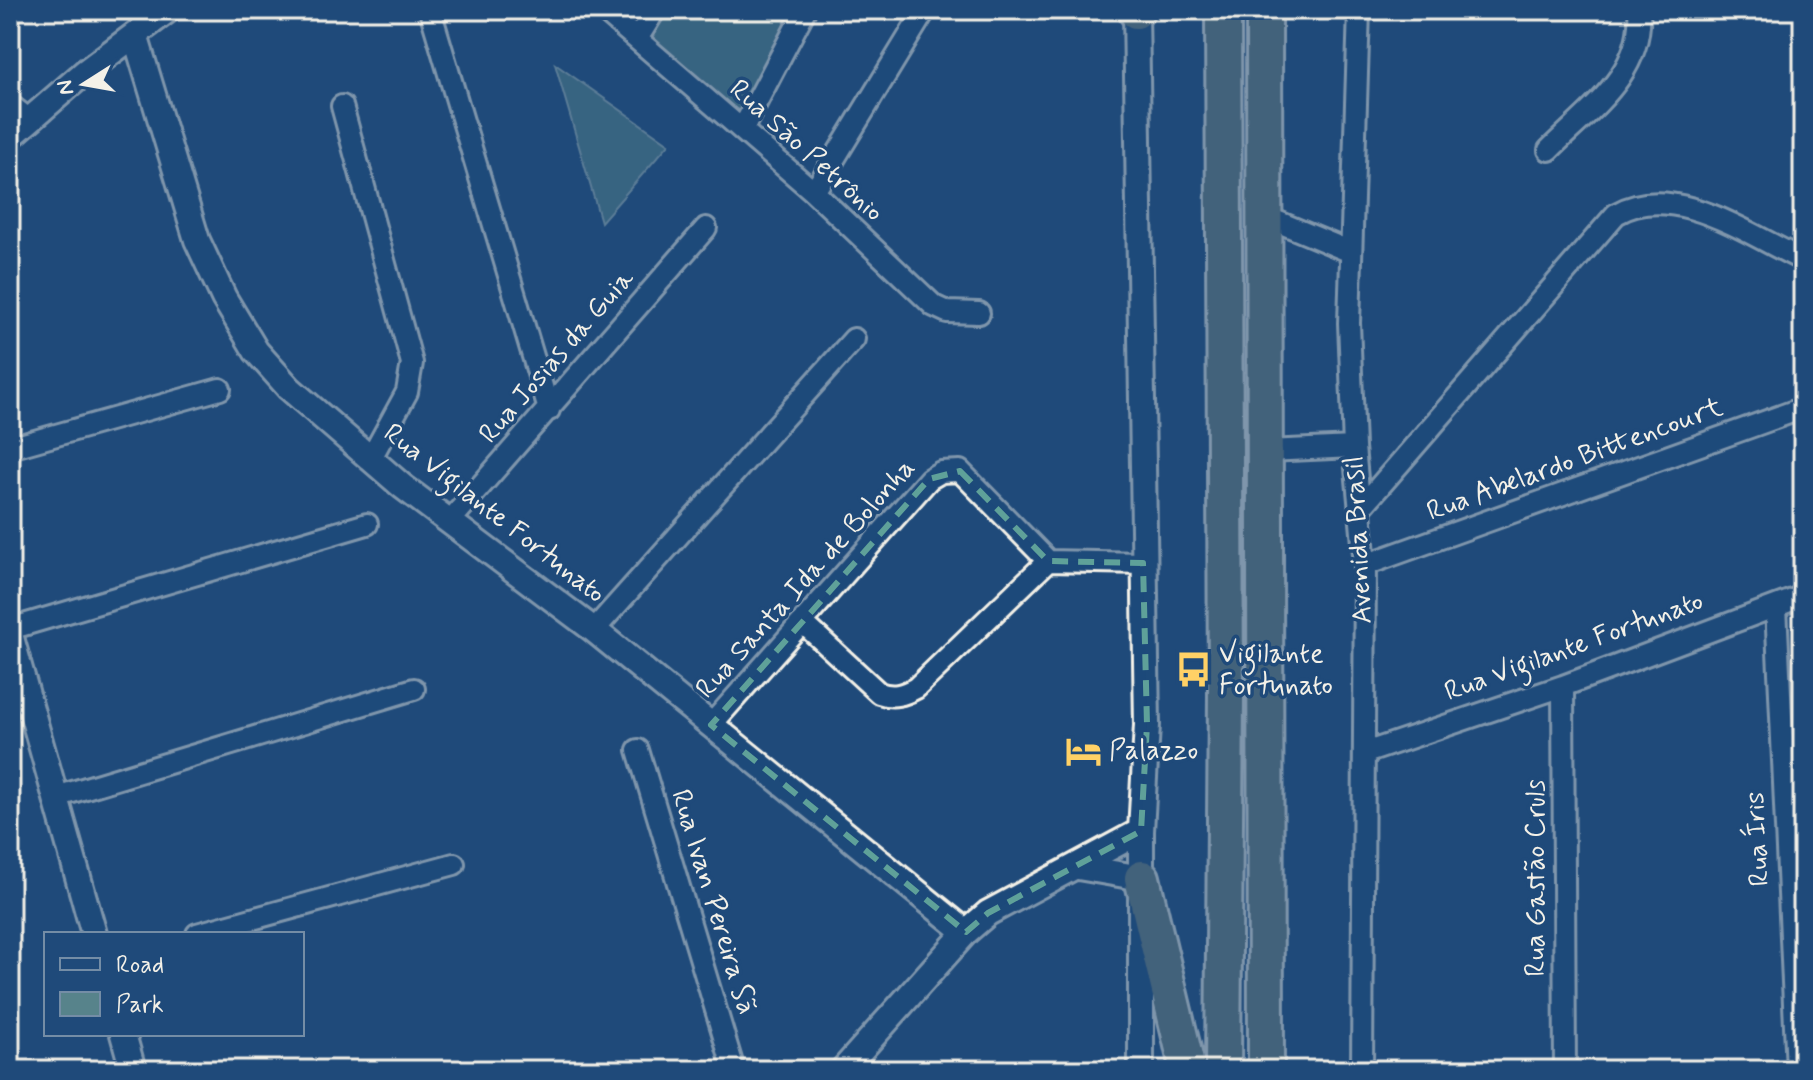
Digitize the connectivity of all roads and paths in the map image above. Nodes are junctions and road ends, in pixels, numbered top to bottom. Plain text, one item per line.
1 (168, 10) edge
2 (430, 10) edge
3 (603, 10) edge
4 (655, 10) edge
5 (805, 10) edge
6 (925, 10) edge
7 (1136, 10) edge
8 (1223, 10) edge
9 (1264, 10) edge
10 (1359, 10) edge
11 (1639, 10) edge
12 (135, 35) junction
13 (637, 39) junction
14 (342, 106) dead end
15 (19, 112) edge
16 (742, 130) junction
17 (10, 137) edge
18 (1549, 150) dead end
19 (814, 192) junction
20 (1264, 216) junction
21 (706, 228) dead end
22 (1351, 252) junction
23 (1803, 260) edge
24 (979, 313) dead end
25 (854, 339) dead end
26 (220, 389) dead end
27 (1803, 408) edge
28 (549, 410) junction
29 (1354, 447) junction
30 (10, 448) edge
31 (1267, 451) junction
32 (371, 458) junction
33 (1360, 509) junction
34 (450, 521) junction
35 (367, 524) dead end
36 (1048, 561) junction
37 (1143, 563) junction
38 (1365, 565) junction
39 (1803, 596) edge
40 (1776, 606) junction
41 (803, 623) junction
42 (594, 630) junction
43 (10, 631) edge
44 (1563, 686) junction
45 (414, 689) dead end
46 (711, 725) junction
47 (638, 750) dead end
48 (1365, 753) junction
49 (56, 797) junction
50 (1141, 831) junction
51 (454, 864) dead end
52 (1078, 867) junction
53 (1142, 878) junction
54 (93, 932) edge
55 (204, 932) edge
56 (966, 932) junction
57 (124, 1036) edge
58 (133, 1070) edge
59 (734, 1070) edge
60 (843, 1070) edge
61 (1141, 1070) edge
62 (1188, 1070) edge
63 (1223, 1070) edge
64 (1266, 1070) edge
65 (1362, 1070) edge
66 (1565, 1070) edge
67 (1797, 1070) edge

1 - 12 street
2 - 28 street
3 - 13 street, Rua São Petrônio
4 - 13 street
5 - 16 street
6 - 19 street
7 - 37 street
8 - 63 highway
9 - 20 highway
10 - 22 street, Avenida Brasil
11 - 18 street
12 - 15 street
12 - 32 street, Rua Vigilante Fortunato
13 - 16 street, Rua São Petrônio
14 - 32 street
15 - 17 street
16 - 19 street, Rua São Petrônio
19 - 24 street, Rua São Petrônio
20 - 22 street
20 - 31 highway
21 - 28 street, Rua Josias da Guia
22 - 29 street, Avenida Brasil
23 - 33 street
25 - 42 street
26 - 30 street
27 - 38 street, Rua Abelardo Bittencourt
28 - 34 street, Rua Josias da Guia
29 - 31 street
29 - 33 street, Avenida Brasil
31 - 64 highway
32 - 34 street, Rua Vigilante Fortunato
33 - 38 street, Avenida Brasil
34 - 42 street, Rua Vigilante Fortunato
35 - 43 street
36 - 37 street
36 - 41 street
36 - 41 street, Rua Santa Ida de Bolonha
37 - 50 street
38 - 48 street, Avenida Brasil
39 - 40 street, Rua Vigilante Fortunato
40 - 44 street, Rua Vigilante Fortunato
40 - 67 street, Rua Íris
41 - 46 street, Rua Santa Ida de Bolonha
42 - 46 street, Rua Vigilante Fortunato
43 - 49 street
44 - 48 street, Rua Vigilante Fortunato
44 - 66 street, Rua Gastão Cruls
45 - 49 street
46 - 56 street, Rua Vigilante Fortunato
47 - 59 street, Rua Ivan Pereira Sã
48 - 65 street, Avenida Brasil
49 - 54 street
50 - 52 street
50 - 53 street
51 - 55 street
52 - 53 street
52 - 56 street
53 - 61 street
53 - 62 highway
56 - 60 street
57 - 58 street

